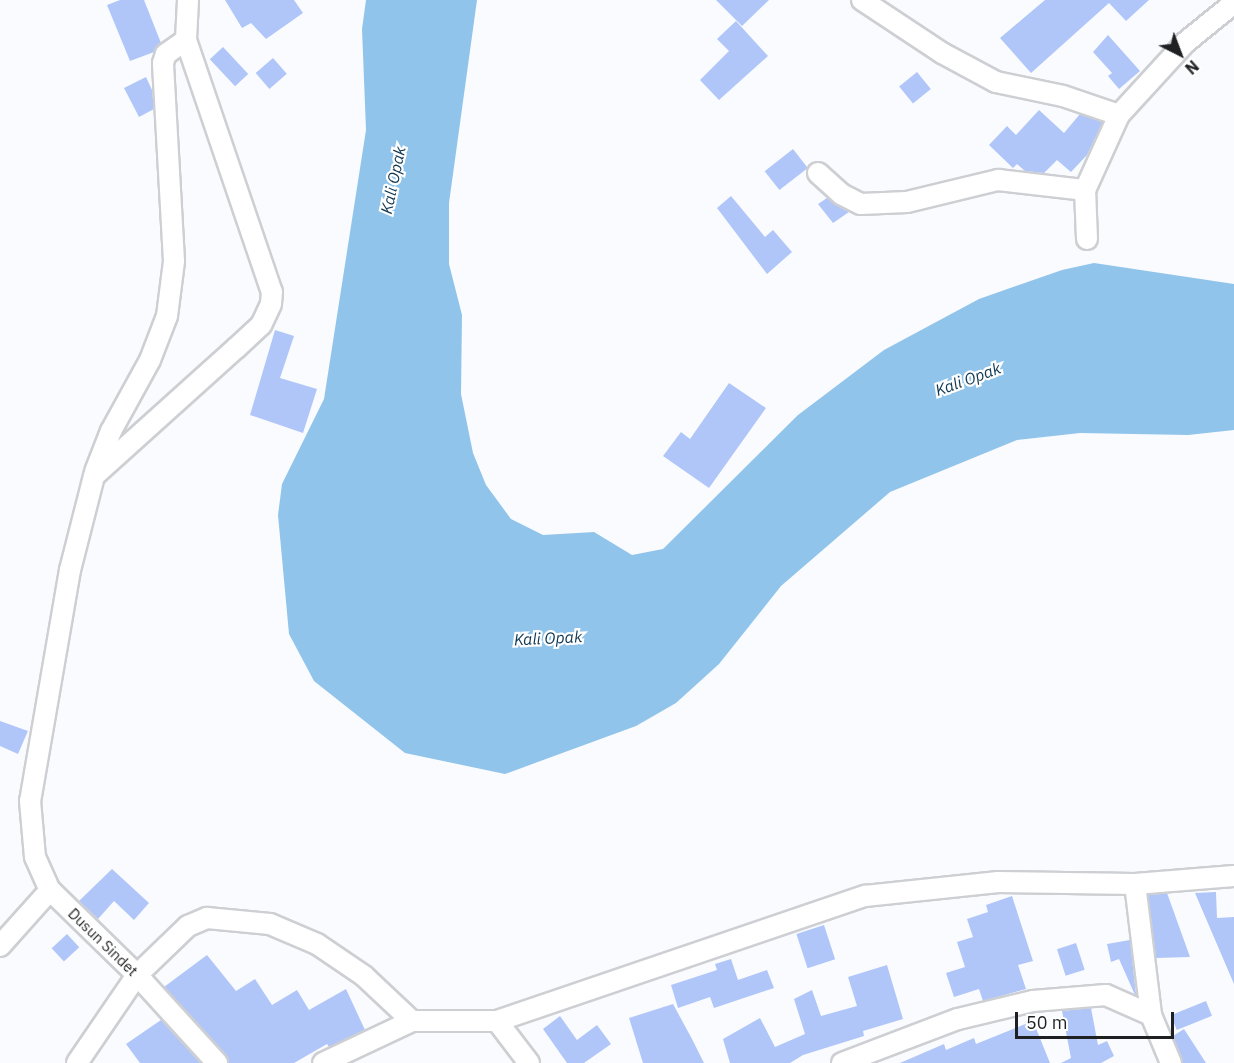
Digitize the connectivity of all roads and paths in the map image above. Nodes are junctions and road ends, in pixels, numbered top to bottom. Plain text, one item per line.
1 (188, 0) edge
2 (862, 0) edge
3 (1234, 3) edge
4 (186, 40) junction
5 (1119, 115) junction
6 (818, 173) dead end
7 (1085, 190) junction
8 (1087, 239) dead end
9 (94, 476) junction
10 (1234, 876) edge
11 (1135, 884) junction
12 (50, 890) junction
13 (0, 946) edge
14 (137, 975) junction
15 (1151, 1015) junction
16 (412, 1021) junction
17 (497, 1021) junction
18 (77, 1063) edge
19 (217, 1063) edge
20 (323, 1063) edge
21 (530, 1063) edge
22 (844, 1063) edge
23 (1170, 1063) edge

1 - 4 street
2 - 5 street
3 - 5 street
4 - 9 street, Dusun Sindet
4 - 9 street
5 - 7 street
6 - 7 street
7 - 8 street
9 - 12 street, Dusun Sindet
10 - 11 street
11 - 15 street
11 - 17 street
12 - 13 street
12 - 14 street, Dusun Sindet
14 - 16 street
14 - 18 street
14 - 19 street, Dusun Sindet
15 - 22 street
15 - 23 street
16 - 17 street
16 - 20 street
17 - 21 street

